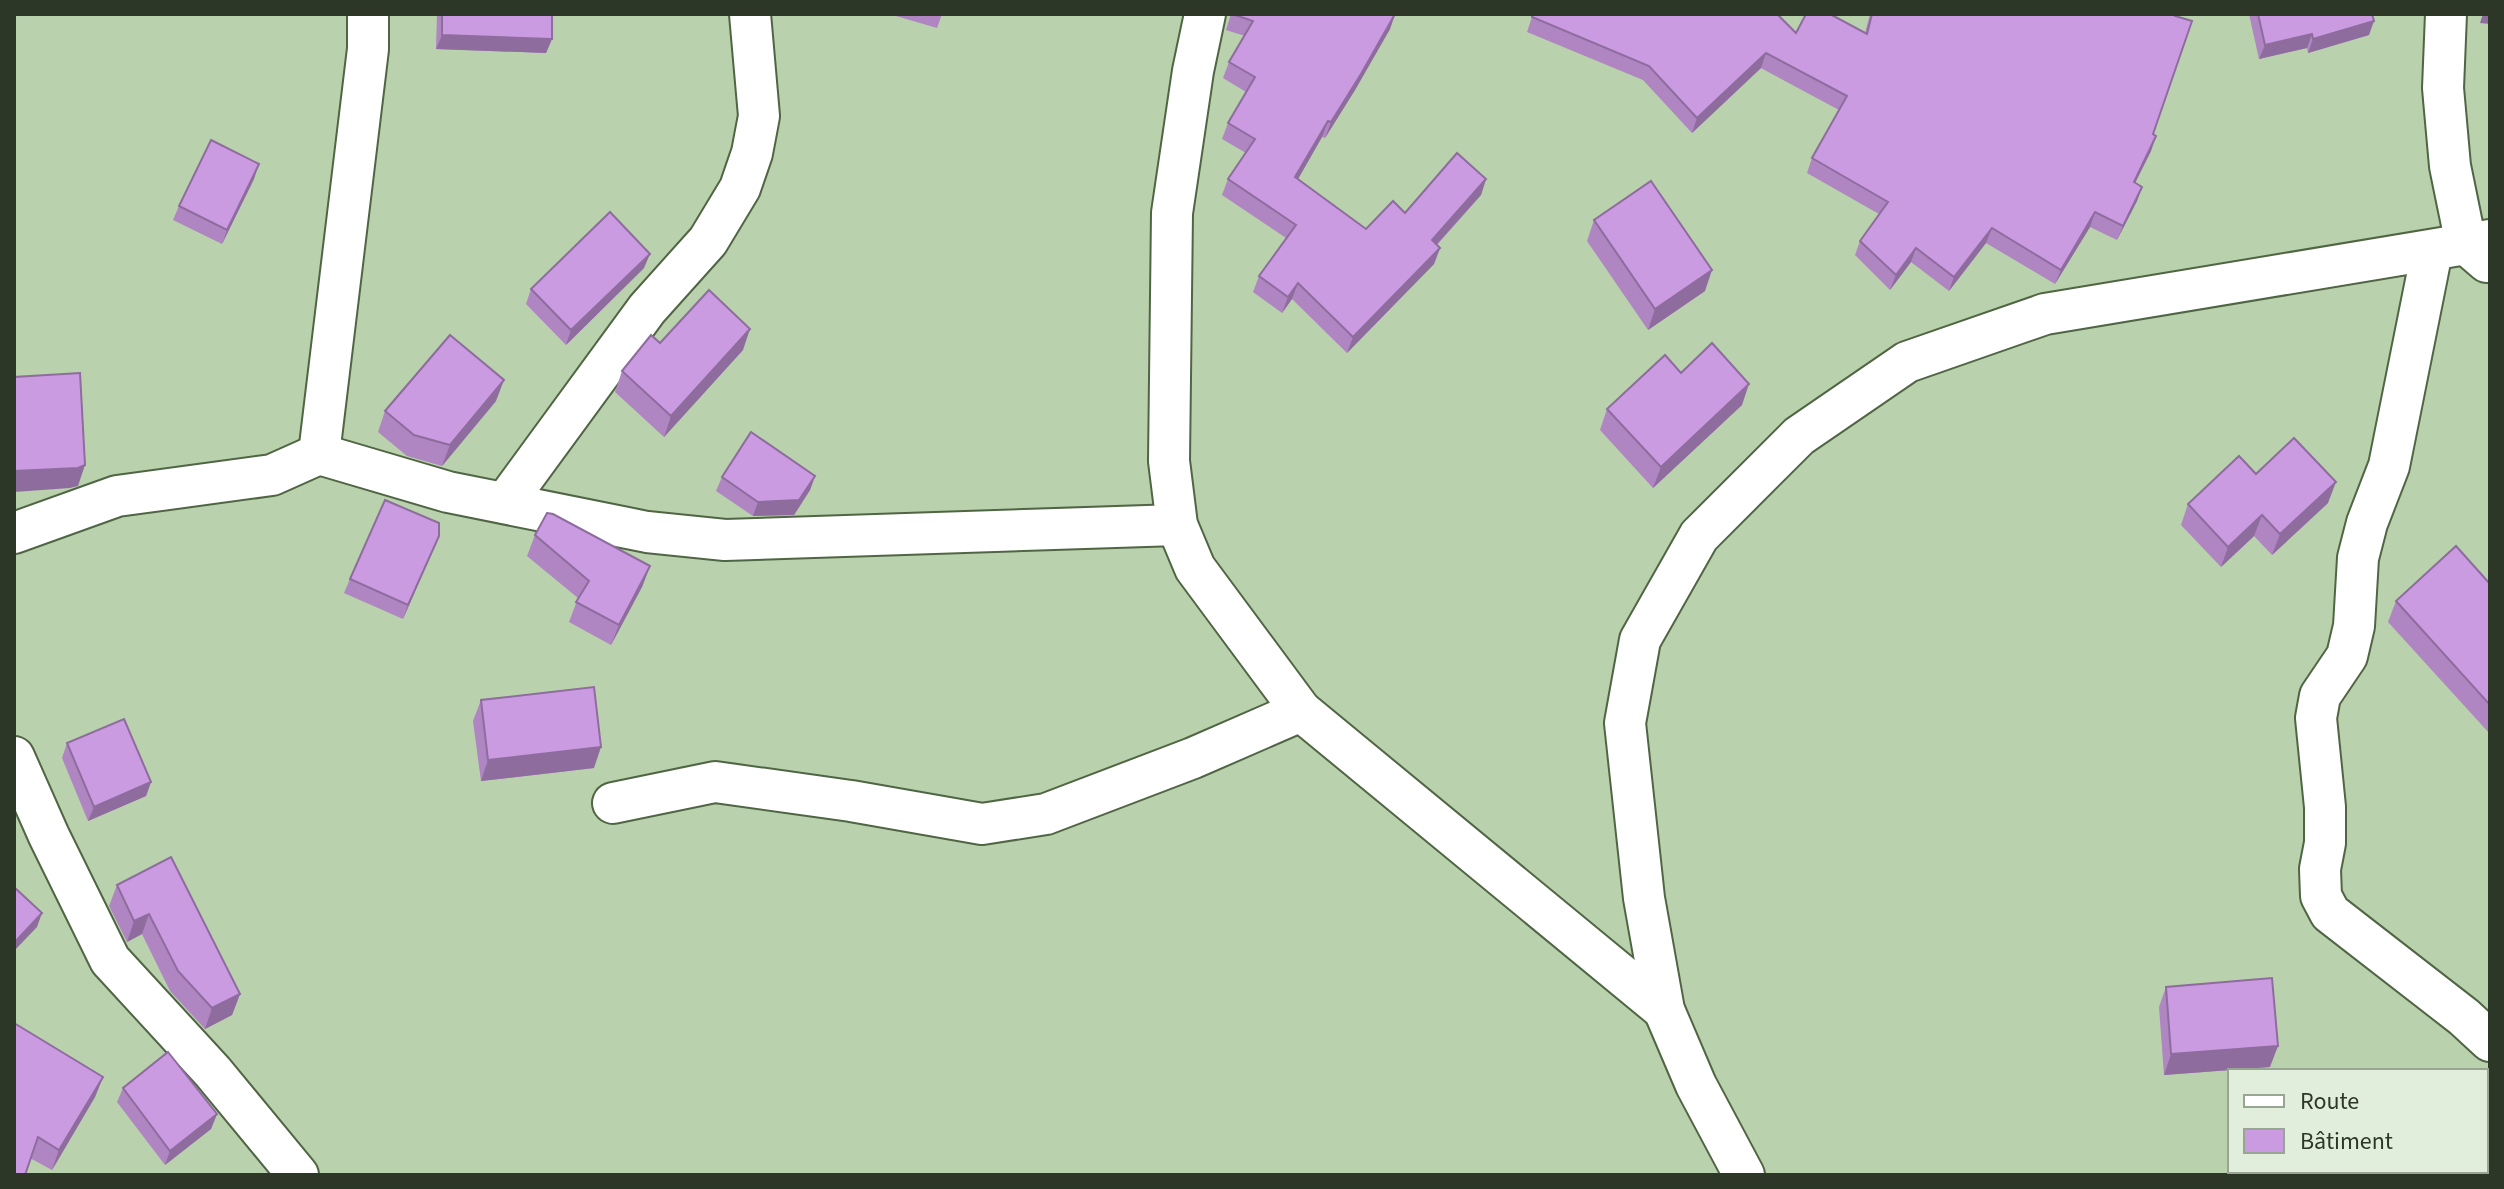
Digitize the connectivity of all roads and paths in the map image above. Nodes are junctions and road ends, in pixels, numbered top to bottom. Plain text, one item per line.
1 (368, 14) edge
2 (750, 14) edge
3 (1205, 14) edge
4 (2446, 14) edge
5 (2470, 250) edge
6 (319, 454) junction
7 (505, 503) junction
8 (1177, 525) junction
9 (14, 533) edge
10 (1301, 711) junction
11 (14, 757) edge
12 (613, 803) dead end
13 (1664, 1010) junction
14 (2490, 1041) edge
15 (298, 1175) edge
16 (1744, 1175) edge

1 - 6 street
2 - 7 street
3 - 8 street
4 - 5 street
5 - 13 street
5 - 14 street
6 - 7 street
6 - 9 street
7 - 8 street
8 - 10 street
10 - 12 street
10 - 13 street
11 - 15 street
13 - 16 street

